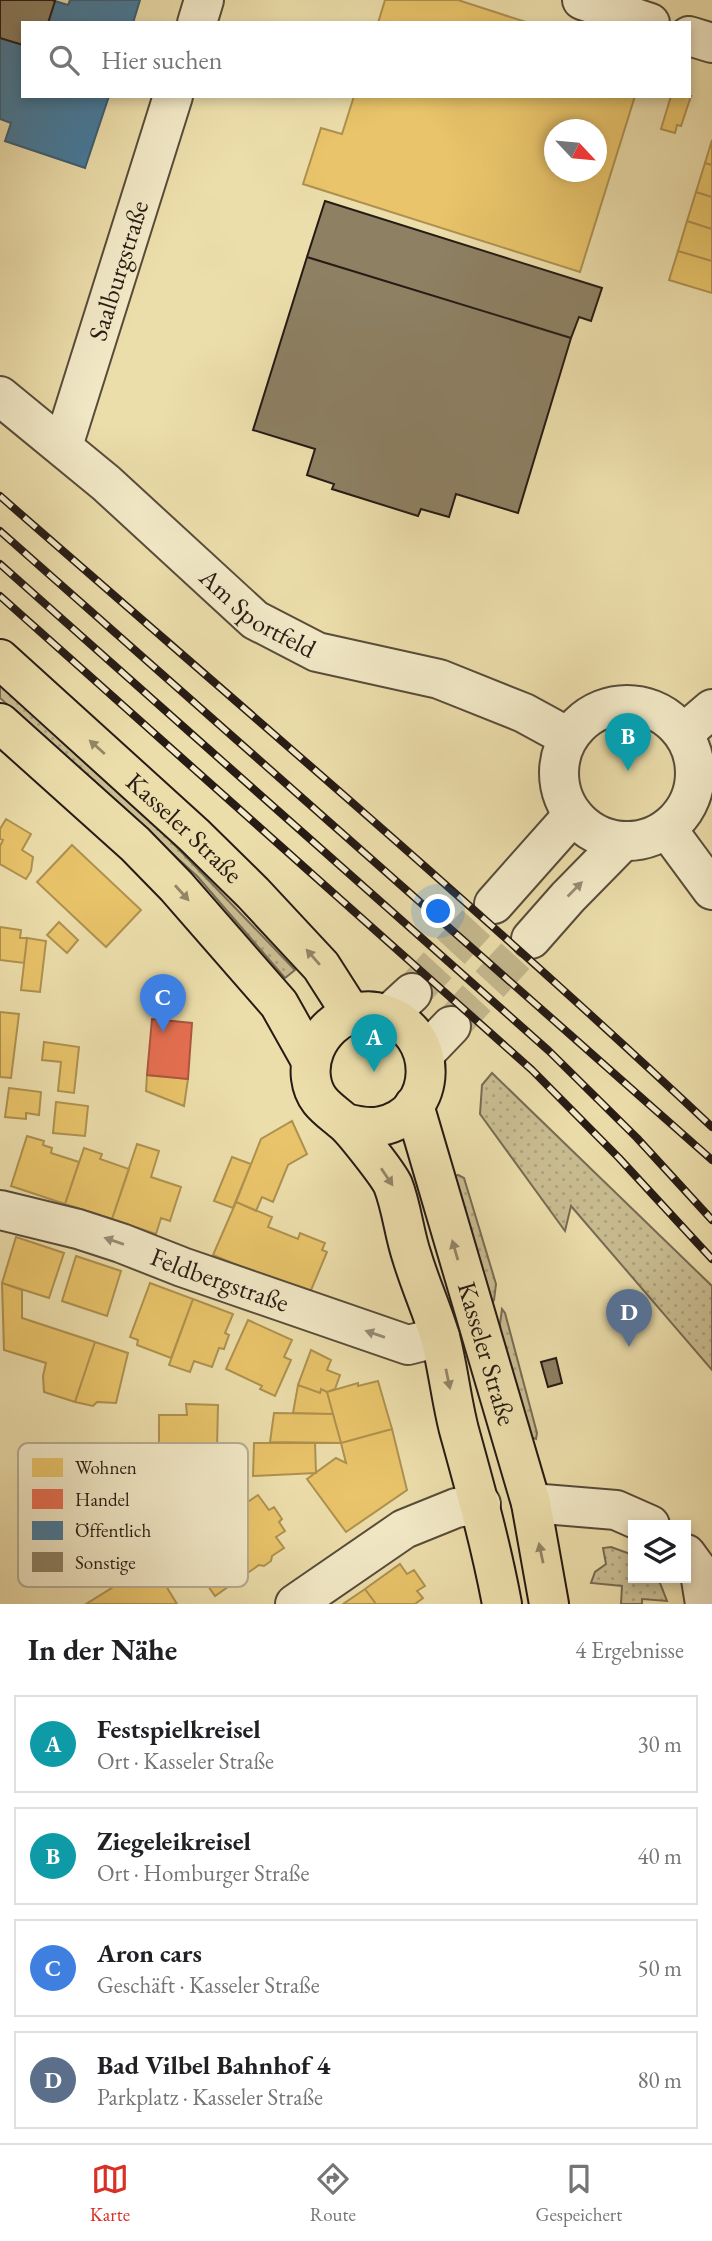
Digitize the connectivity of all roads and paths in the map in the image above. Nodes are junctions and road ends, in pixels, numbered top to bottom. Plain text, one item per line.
1 (204, 0) edge
2 (582, 0) edge
3 (198, 21) edge
4 (644, 21) edge
5 (691, 37) edge
6 (712, 43) edge
7 (172, 98) edge
8 (0, 396) edge
9 (63, 446) junction
10 (0, 659) edge
11 (712, 709) edge
12 (2, 726) edge
13 (684, 733) junction
14 (568, 737) junction
15 (573, 815) junction
16 (667, 830) junction
17 (622, 842) junction
18 (708, 885) edge
19 (494, 904) tunnel mouth
20 (531, 939) tunnel mouth
21 (384, 1007) junction
22 (451, 1026) tunnel mouth
23 (425, 1053) junction
24 (311, 1061) junction
25 (414, 1105) junction
26 (345, 1123) junction
27 (0, 1210) edge
28 (440, 1336) junction
29 (530, 1503) junction
30 (481, 1504) junction
31 (639, 1520) edge
32 (691, 1561) edge
33 (295, 1604) edge
34 (502, 1604) edge
35 (550, 1604) edge
36 (705, 1604) edge

1 - 3 street
2 - 4 street
5 - 6 street
7 - 9 street, Saalburgstraße
8 - 9 street, Am Sportfeld
9 - 14 street, Am Sportfeld
21 -> 10 main road, Kasseler Straße
11 - 13 street
12 -> 24 main road, Kasseler Straße
13 - 14 street
13 - 16 street
14 - 15 street
15 - 17 street
15 - 19 street
16 - 17 street
16 - 18 street
20 -> 17 street
21 - 23 main road, Kasseler Straße
21 - 24 main road
22 - 23 street
23 - 25 main road
24 - 26 main road, Kasseler Straße
25 - 26 main road
29 -> 25 main road, Kasseler Straße
26 -> 28 main road, Kasseler Straße
28 -> 27 street, Feldbergstraße
28 -> 30 main road, Kasseler Straße
29 - 30 main road
29 - 31 street
35 -> 29 main road, Kasseler Straße
30 - 33 street
30 - 34 main road, Kasseler Straße
32 - 36 street

